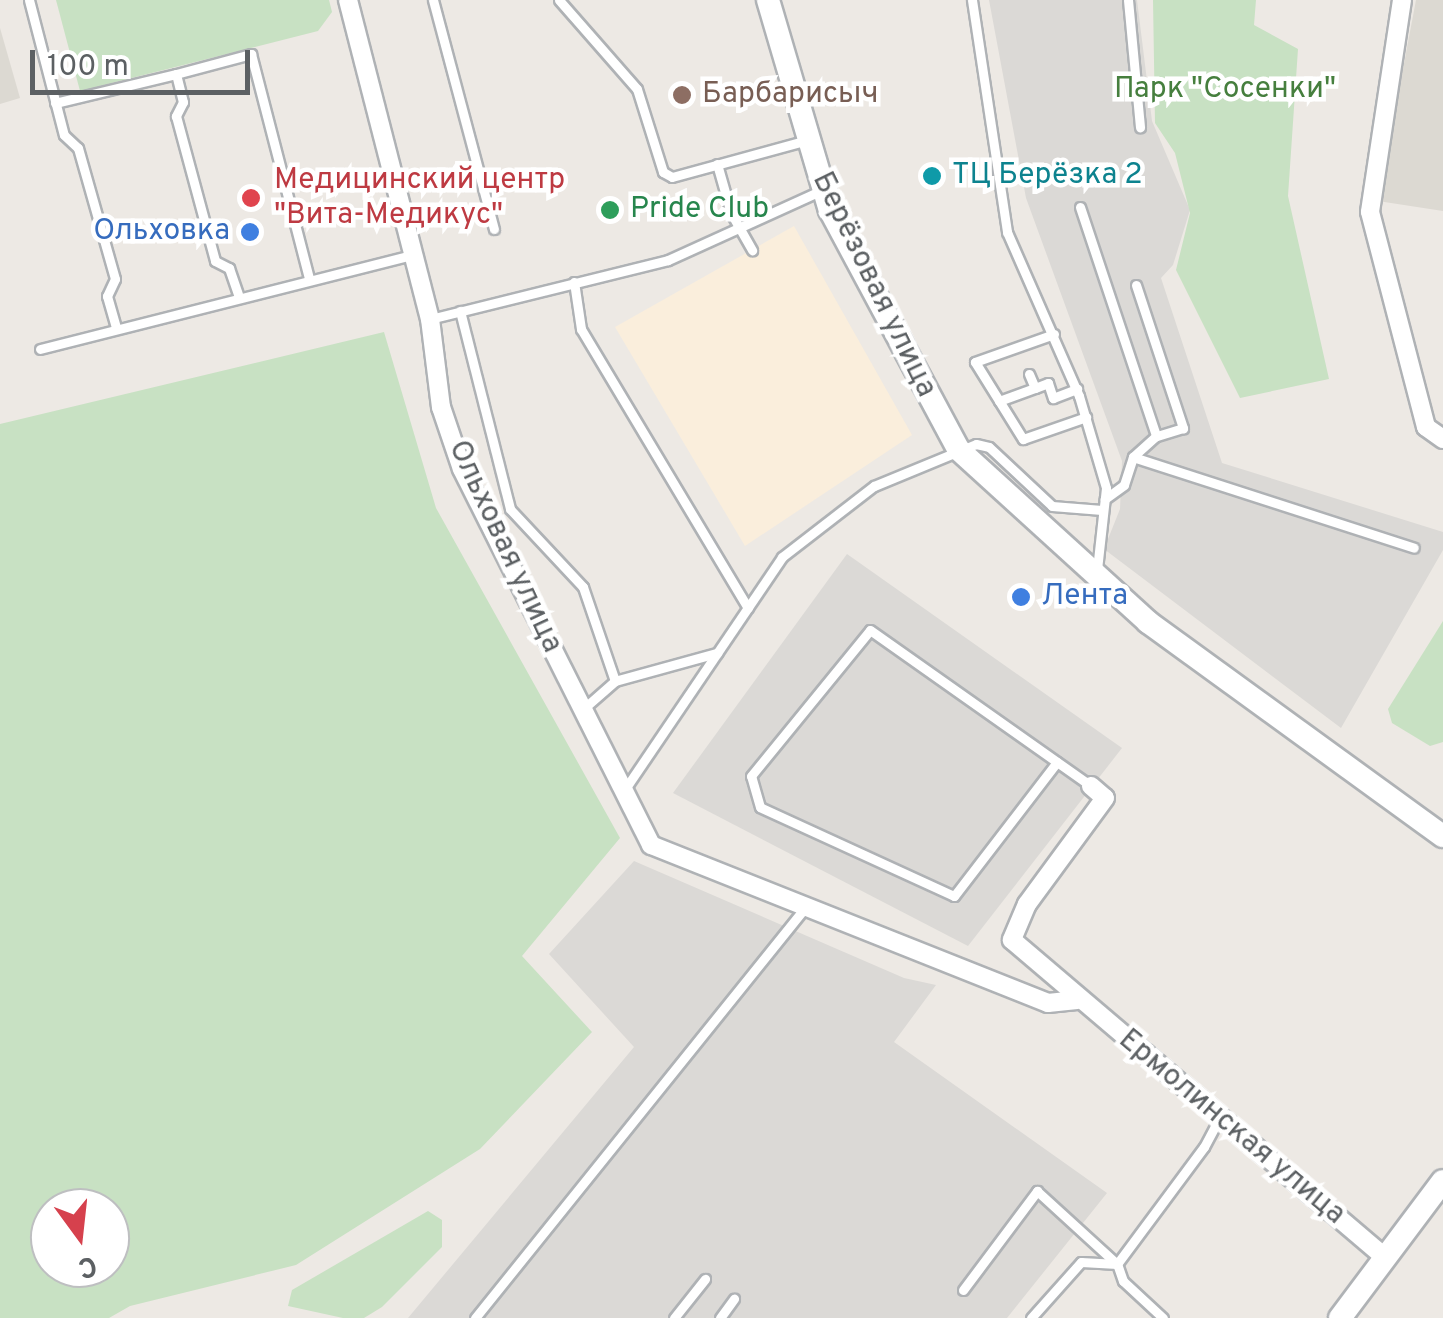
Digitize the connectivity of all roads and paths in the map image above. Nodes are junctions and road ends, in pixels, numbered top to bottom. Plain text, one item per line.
1 (28, 0) edge
2 (348, 0) edge
3 (433, 0) edge
4 (558, 0) edge
5 (768, 0) edge
6 (972, 0) edge
7 (1128, 0) edge
8 (1402, 0) edge
9 (176, 74) junction
10 (56, 103) junction
11 (1140, 127) dead end
12 (807, 140) junction
13 (716, 164) junction
14 (822, 190) junction
15 (1080, 208) dead end
16 (738, 226) junction
17 (494, 228) dead end
18 (752, 250) dead end
19 (412, 255) junction
20 (310, 278) junction
21 (574, 282) junction
22 (1136, 284) dead end
23 (238, 294) junction
24 (460, 312) junction
25 (430, 319) junction
26 (116, 328) junction
27 (1054, 334) junction
28 (40, 350) dead end
29 (1030, 374) dead end
30 (1009, 382) dead end
31 (1034, 388) junction
32 (1077, 390) junction
33 (1014, 396) junction
34 (999, 401) junction
35 (1086, 417) junction
36 (1156, 436) junction
37 (1443, 438) edge
38 (958, 449) junction
39 (1133, 457) junction
40 (1105, 498) junction
41 (1102, 510) junction
42 (1414, 548) dead end
43 (1098, 579) junction
44 (748, 608) junction
45 (718, 653) junction
46 (615, 681) junction
47 (582, 711) junction
48 (1058, 762) junction
49 (1091, 786) joint
50 (625, 789) junction
51 (1443, 836) edge
52 (804, 908) junction
53 (1077, 1000) junction
54 (1221, 1114) junction
55 (1443, 1180) edge
56 (1384, 1258) junction
57 (1116, 1264) junction
58 (705, 1279) dead end
59 (963, 1290) dead end
60 (734, 1299) dead end
61 (475, 1318) edge
62 (674, 1318) edge
63 (720, 1318) edge
64 (1031, 1318) edge
65 (1163, 1318) edge
66 (1340, 1318) edge

1 - 10 lane
2 - 19 street, Ольховая улица
3 - 17 lane
4 - 13 lane
5 - 12 street, Берёзовая улица
6 - 27 lane
7 - 11 lane
8 - 37 street
9 - 10 lane
9 - 20 lane
9 - 23 lane
10 - 26 lane
12 - 13 lane
12 - 14 street, Берёзовая улица
13 - 16 lane
14 - 16 lane
14 - 38 street, Берёзовая улица
15 - 36 lane
16 - 18 lane
16 - 21 lane
19 - 20 lane
19 - 25 street, Ольховая улица
20 - 23 lane
21 - 24 lane
21 - 44 lane
22 - 36 lane
23 - 26 lane
24 - 25 lane
24 - 46 lane
25 - 47 street, Ольховая улица
26 - 28 lane
27 - 32 lane
27 - 34 lane
29 - 31 lane
30 - 33 lane
31 - 32 lane
31 - 33 lane
32 - 35 lane
33 - 34 lane
34 - 35 lane
35 - 40 lane
36 - 39 lane
38 - 41 lane
38 - 43 street, Берёзовая улица
38 - 44 lane
39 - 40 lane
39 - 42 lane
40 - 41 lane
41 - 43 lane
43 - 51 street, Берёзовая улица
44 - 45 lane
45 - 46 lane
45 - 50 lane
46 - 47 lane
47 - 50 street, Ольховая улица
48 - 48 lane
48 - 49 lane
49 - 53 street, Ермолинская улица
50 - 52 street, Ольховая улица
52 - 53 street, Ольховая улица
52 - 61 lane
53 - 54 street, Ермолинская улица
54 - 56 street, Ермолинская улица
54 - 57 lane
55 - 56 street
56 - 66 street
57 - 59 lane
57 - 64 lane
57 - 65 lane
58 - 62 lane
60 - 63 lane

